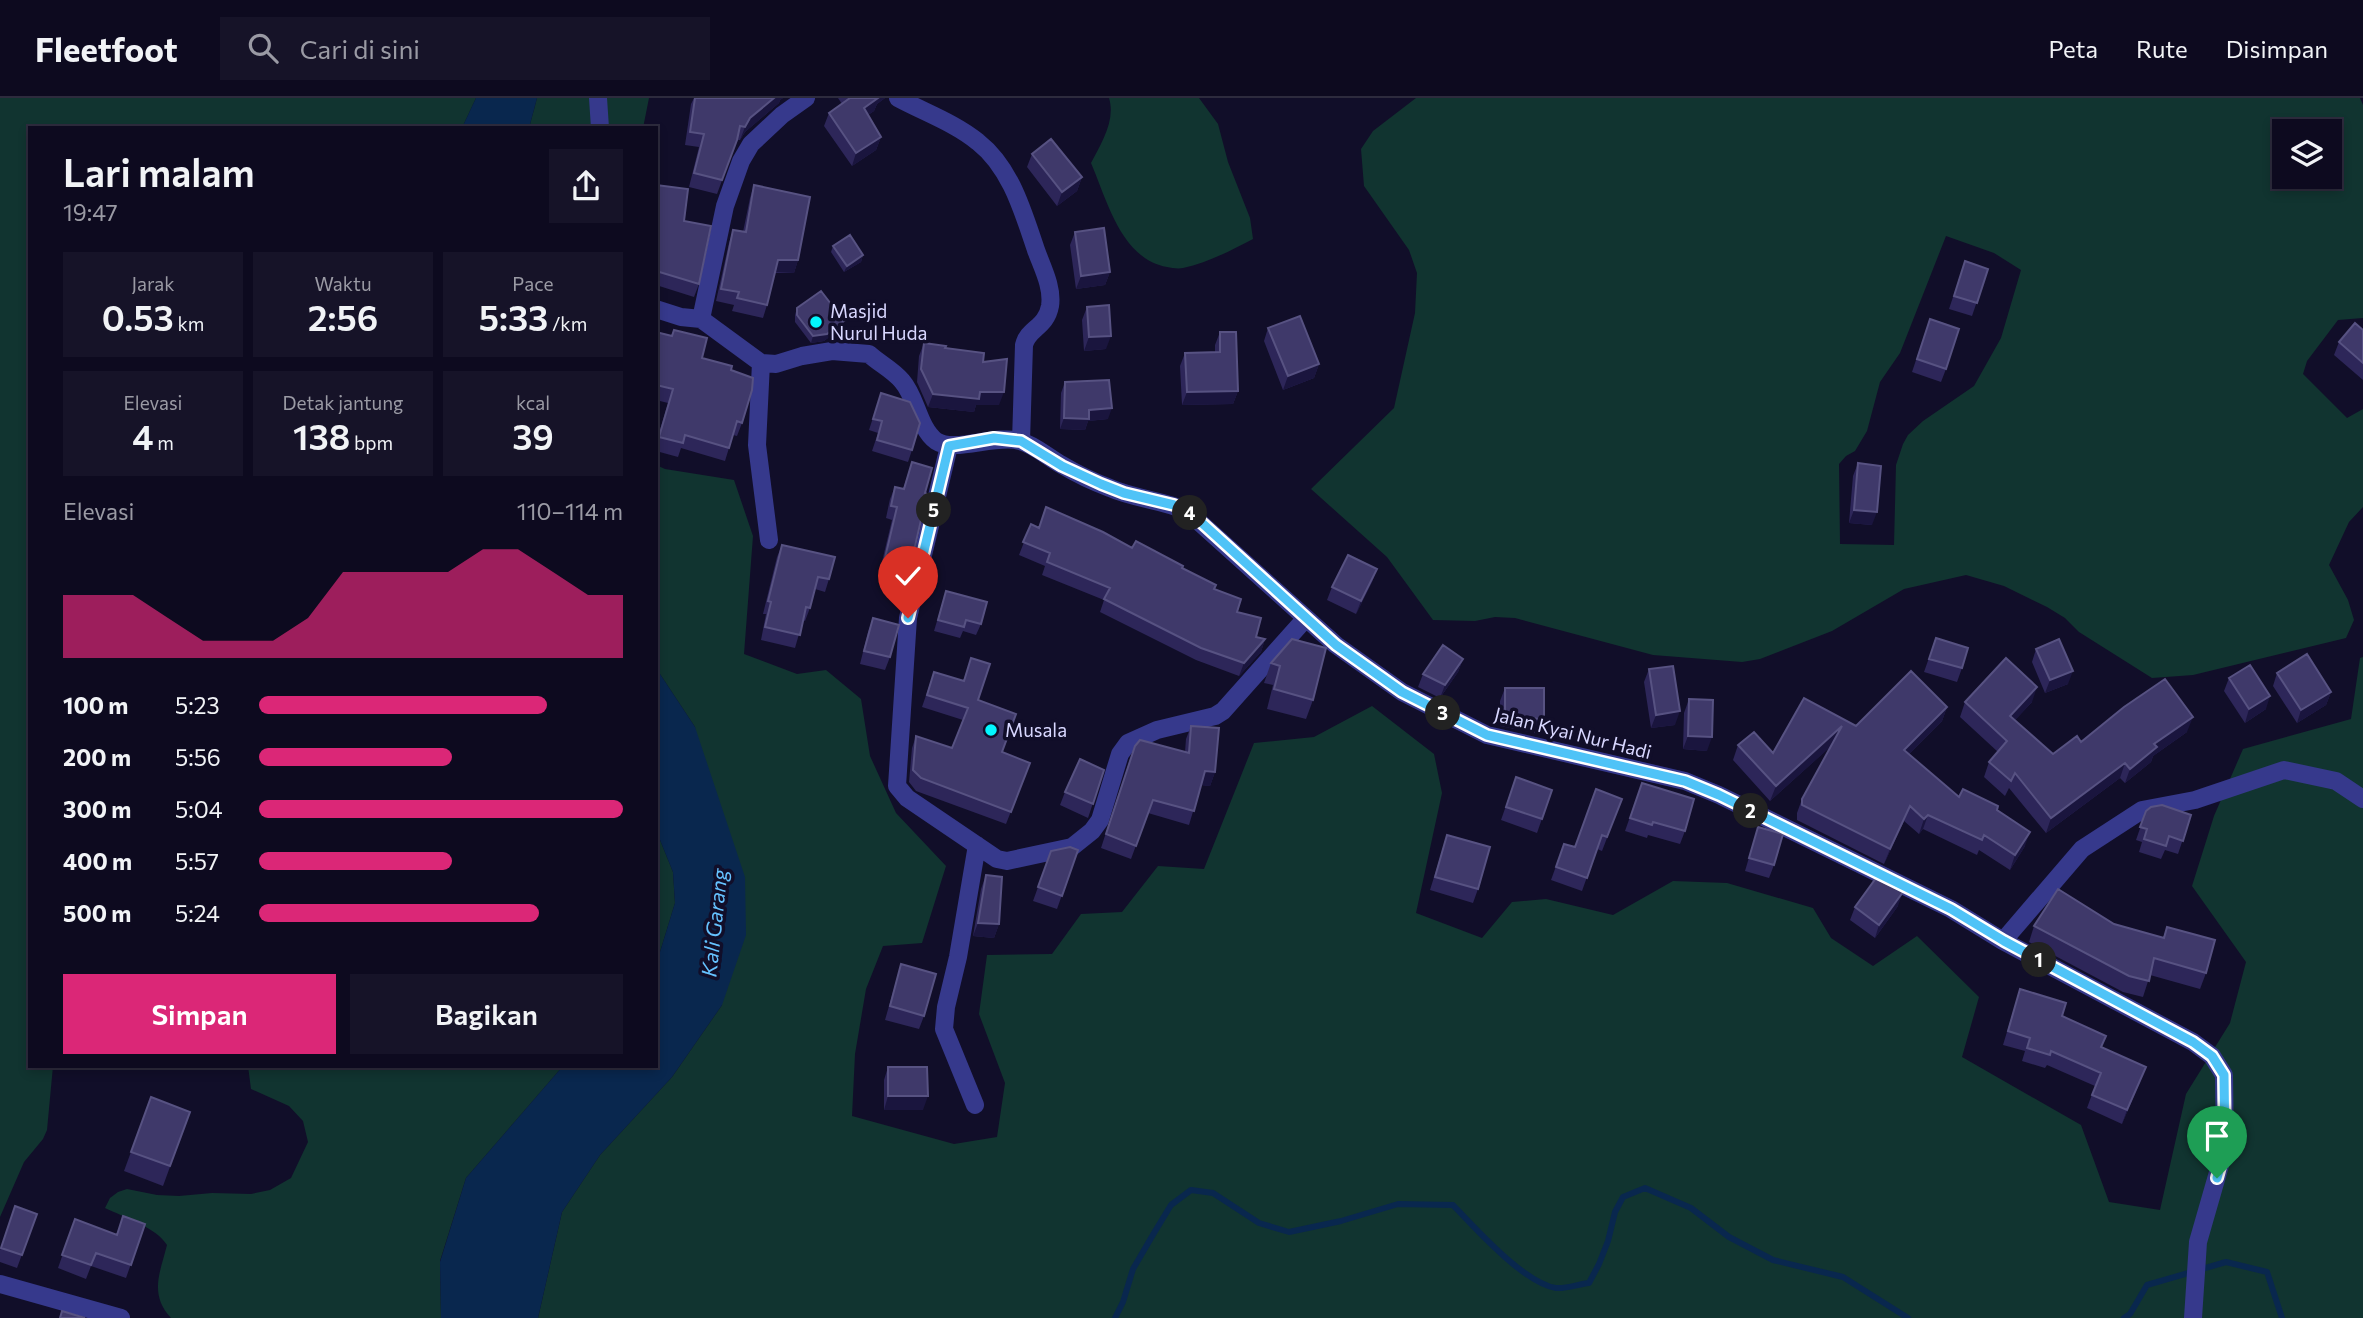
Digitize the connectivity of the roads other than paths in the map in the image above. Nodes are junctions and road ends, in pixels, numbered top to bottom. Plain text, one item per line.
1 (598, 98) edge
2 (806, 98) edge
3 (898, 98) edge
4 (600, 126) edge
5 (658, 310) edge
6 (701, 319) junction
7 (761, 363) junction
8 (1021, 441) junction
9 (949, 446) junction
10 (769, 540) dead end
11 (1306, 618) junction
12 (2363, 799) edge
13 (977, 845) junction
14 (2004, 941) junction
15 (975, 1105) dead end
16 (0, 1284) edge
17 (2193, 1309) edge
18 (121, 1318) edge

1 - 4 street
2 - 6 street
3 - 8 street
5 - 6 street
6 - 7 street
7 - 9 street
7 - 10 street
8 - 9 street, Jalan Kyai Nur Hadi
8 - 11 street, Jalan Kyai Nur Hadi
9 - 13 street
11 - 13 street
11 - 14 street, Jalan Kyai Nur Hadi
12 - 14 street
13 - 15 street
14 - 17 street, Jalan Kyai Nur Hadi
16 - 18 street

